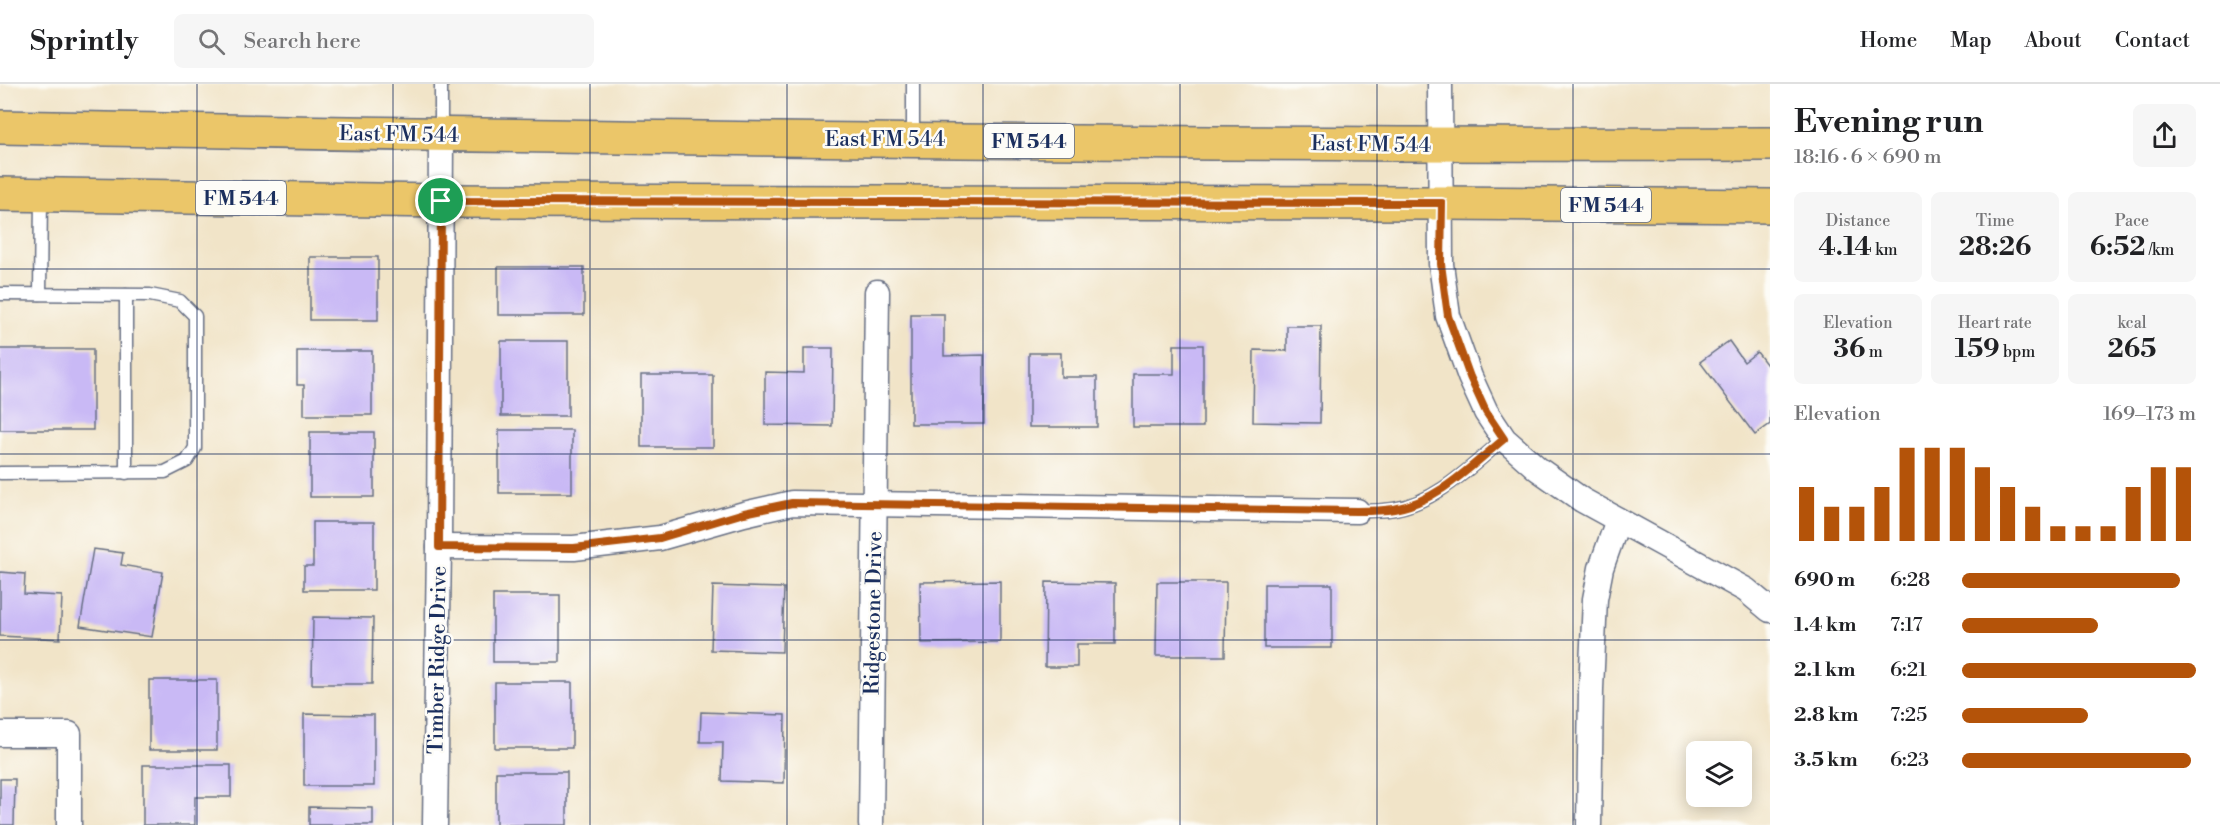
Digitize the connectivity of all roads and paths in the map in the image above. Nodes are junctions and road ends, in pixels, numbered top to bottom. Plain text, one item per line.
1 (441, 84) edge
2 (913, 84) edge
3 (1440, 84) edge
4 (0, 127) edge
5 (441, 135) junction
6 (913, 140) junction
7 (1770, 144) edge
8 (1441, 145) junction
9 (0, 194) edge
10 (41, 194) junction
11 (441, 201) junction
12 (1442, 203) junction
13 (1770, 206) edge
14 (877, 292) dead end
15 (0, 294) edge
16 (40, 294) junction
17 (126, 295) junction
18 (1504, 439) junction
19 (0, 473) edge
20 (126, 473) junction
21 (873, 503) junction
22 (1357, 511) joint
23 (1618, 520) junction
24 (439, 547) junction
25 (1770, 610) edge
26 (0, 734) edge
27 (69, 825) edge
28 (435, 825) edge
29 (871, 825) edge
30 (1589, 825) edge

1 - 5 lane
2 - 6 lane
3 - 8 street
4 - 5 main road, East FM 544 / FM 544
5 - 6 main road, East FM 544 / FM 544
5 - 11 street, Timber Ridge Drive
6 - 8 main road, East FM 544 / FM 544
7 - 8 main road, East FM 544 / FM 544
8 - 12 street
9 - 10 main road, FM 544
10 - 11 main road, FM 544
10 - 16 lane
11 - 12 main road, FM 544
11 - 24 street, Timber Ridge Drive
12 - 13 main road, FM 544
12 - 18 street
14 - 21 street, Ridgestone Drive
15 - 16 lane
16 - 17 lane
17 - 20 lane
17 - 20 lane
18 - 22 lane
18 - 23 street
19 - 20 lane
21 - 22 street
21 - 24 street
21 - 29 street, Ridgestone Drive
23 - 25 street
23 - 30 street
24 - 28 street, Timber Ridge Drive
26 - 27 street

